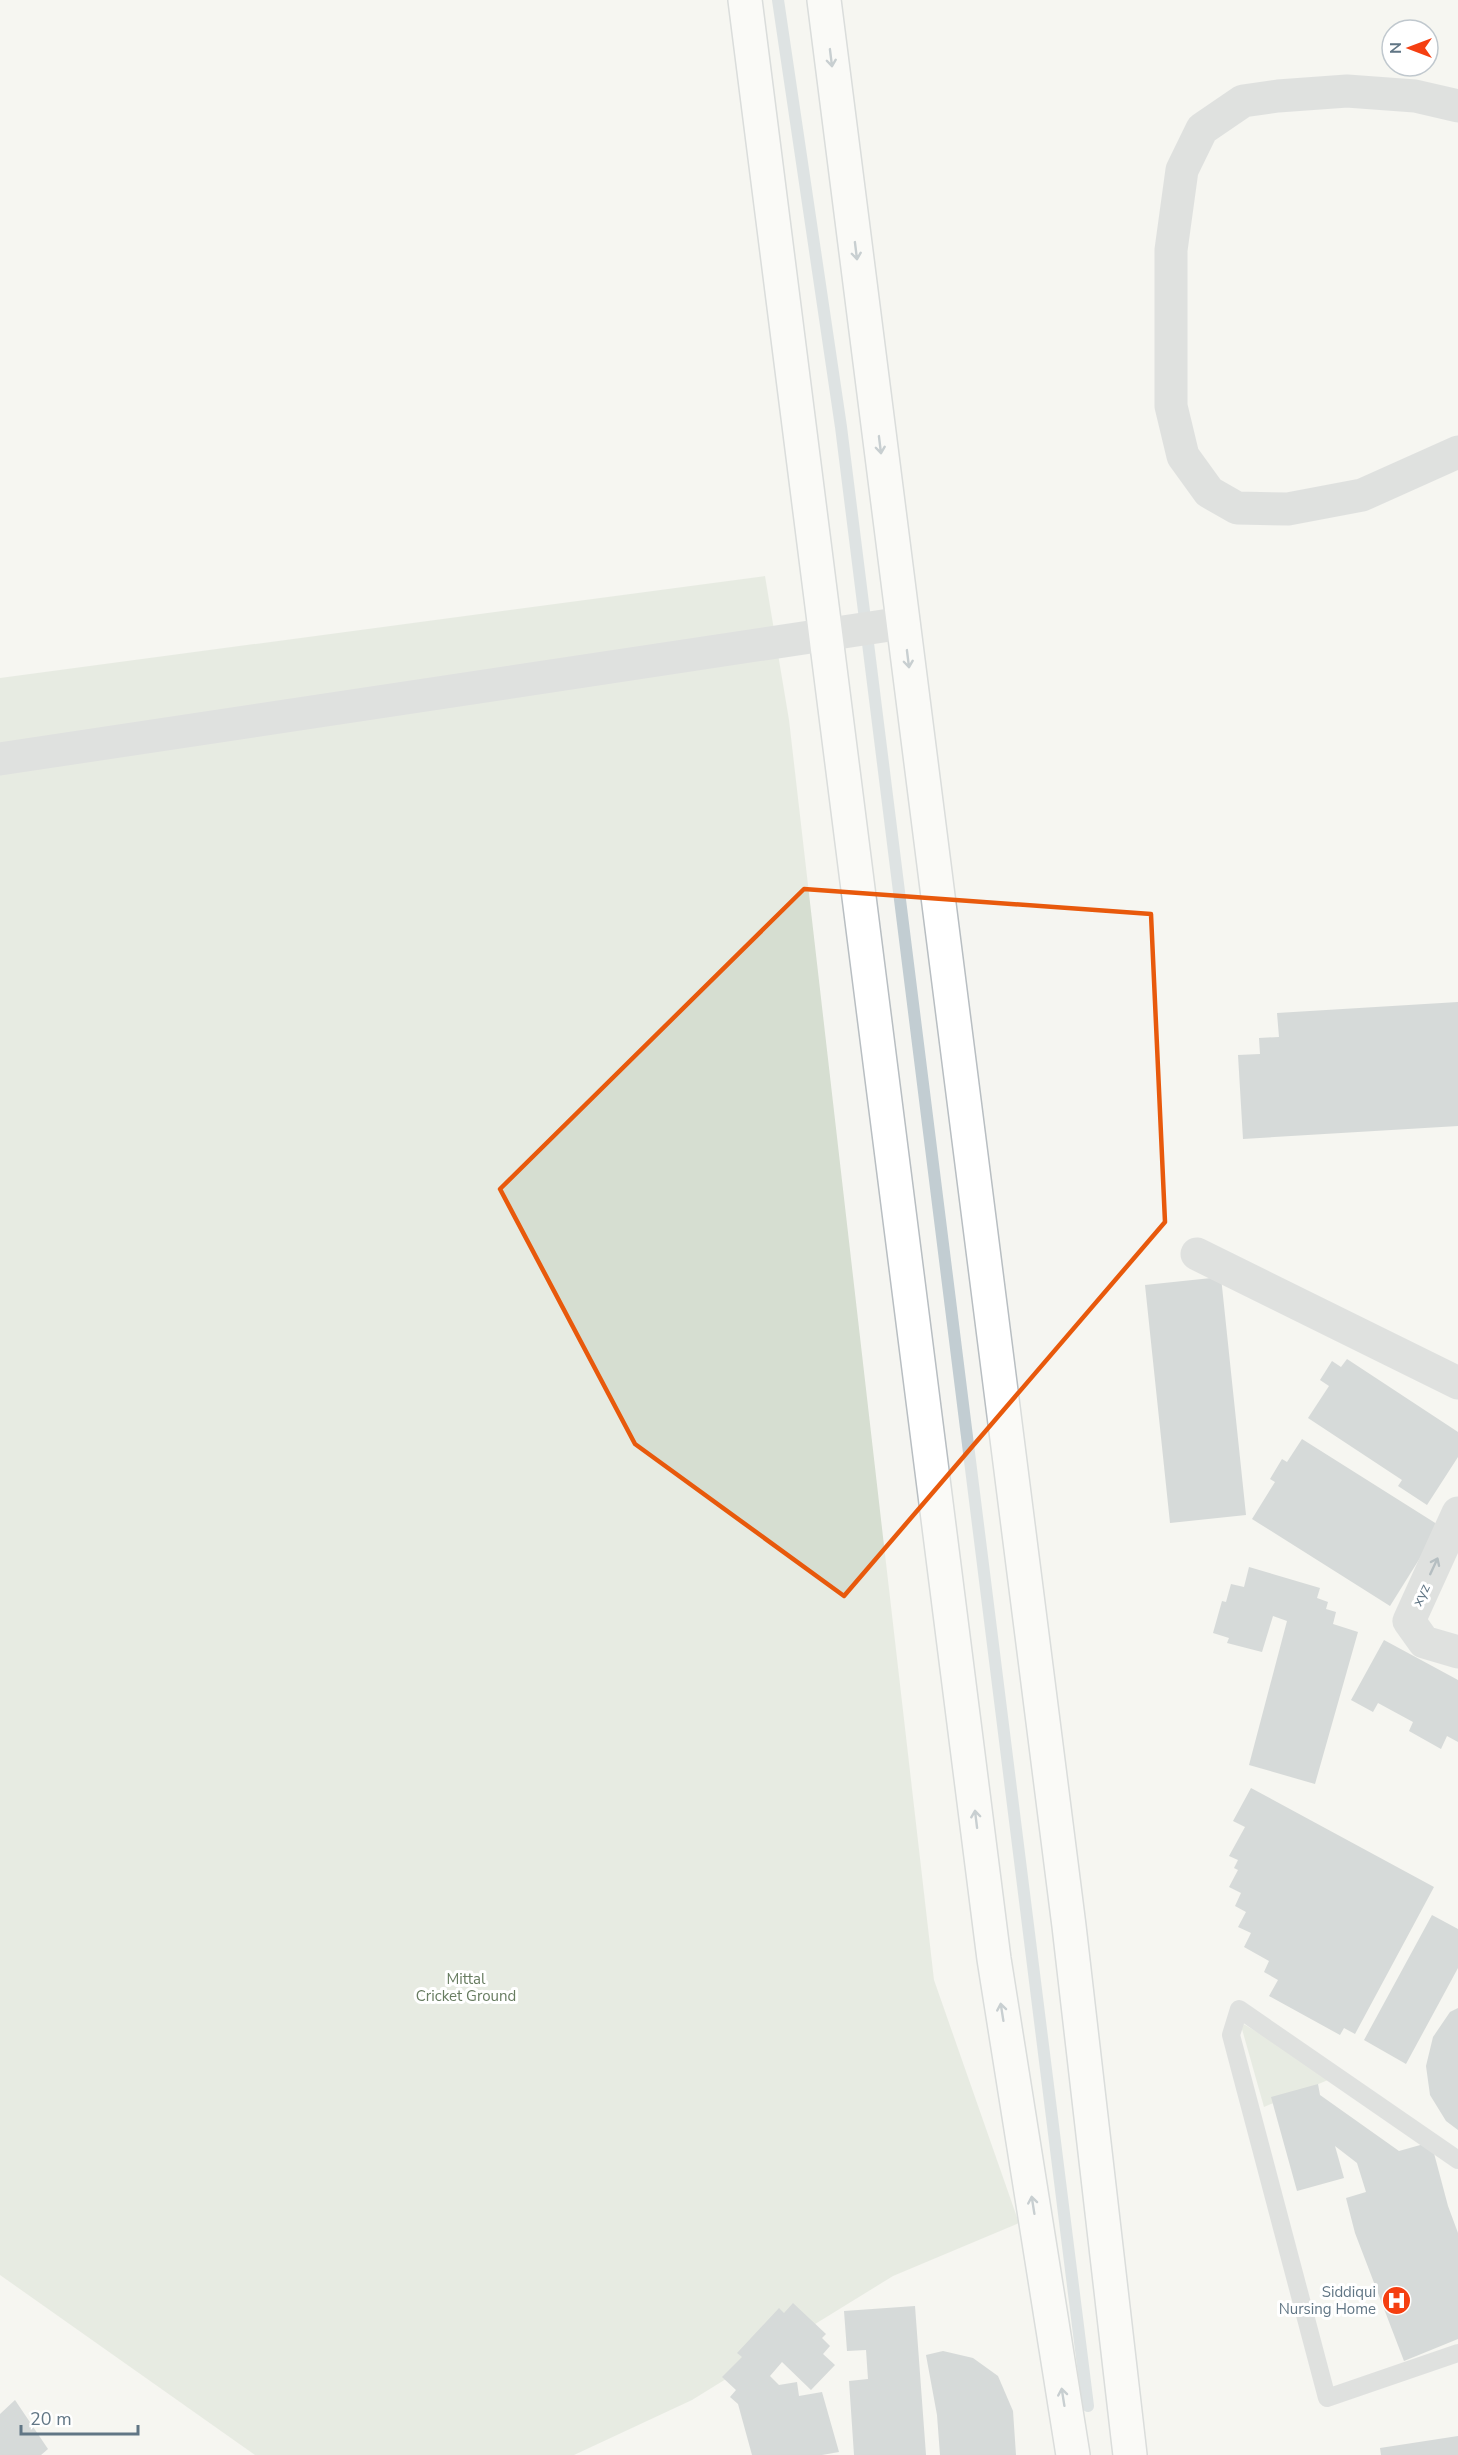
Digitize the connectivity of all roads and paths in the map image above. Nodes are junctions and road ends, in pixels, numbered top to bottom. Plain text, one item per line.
1 (745, 0) edge
2 (824, 0) edge
3 (1458, 106) edge
4 (1458, 452) edge
5 (894, 624) junction
6 (837, 632) junction
7 (0, 759) edge
8 (1197, 1254) dead end
9 (1458, 1383) edge
10 (1458, 1513) edge
11 (1458, 1652) edge
12 (1458, 2160) edge
13 (1458, 2354) edge
14 (1073, 2455) edge
15 (1130, 2455) edge

1 - 6 street
2 -> 5 street
3 - 4 street
5 - 6 street
5 -> 15 street
6 - 7 street
14 -> 6 street
8 - 9 street
11 -> 10 street, xyz
12 - 13 lane

